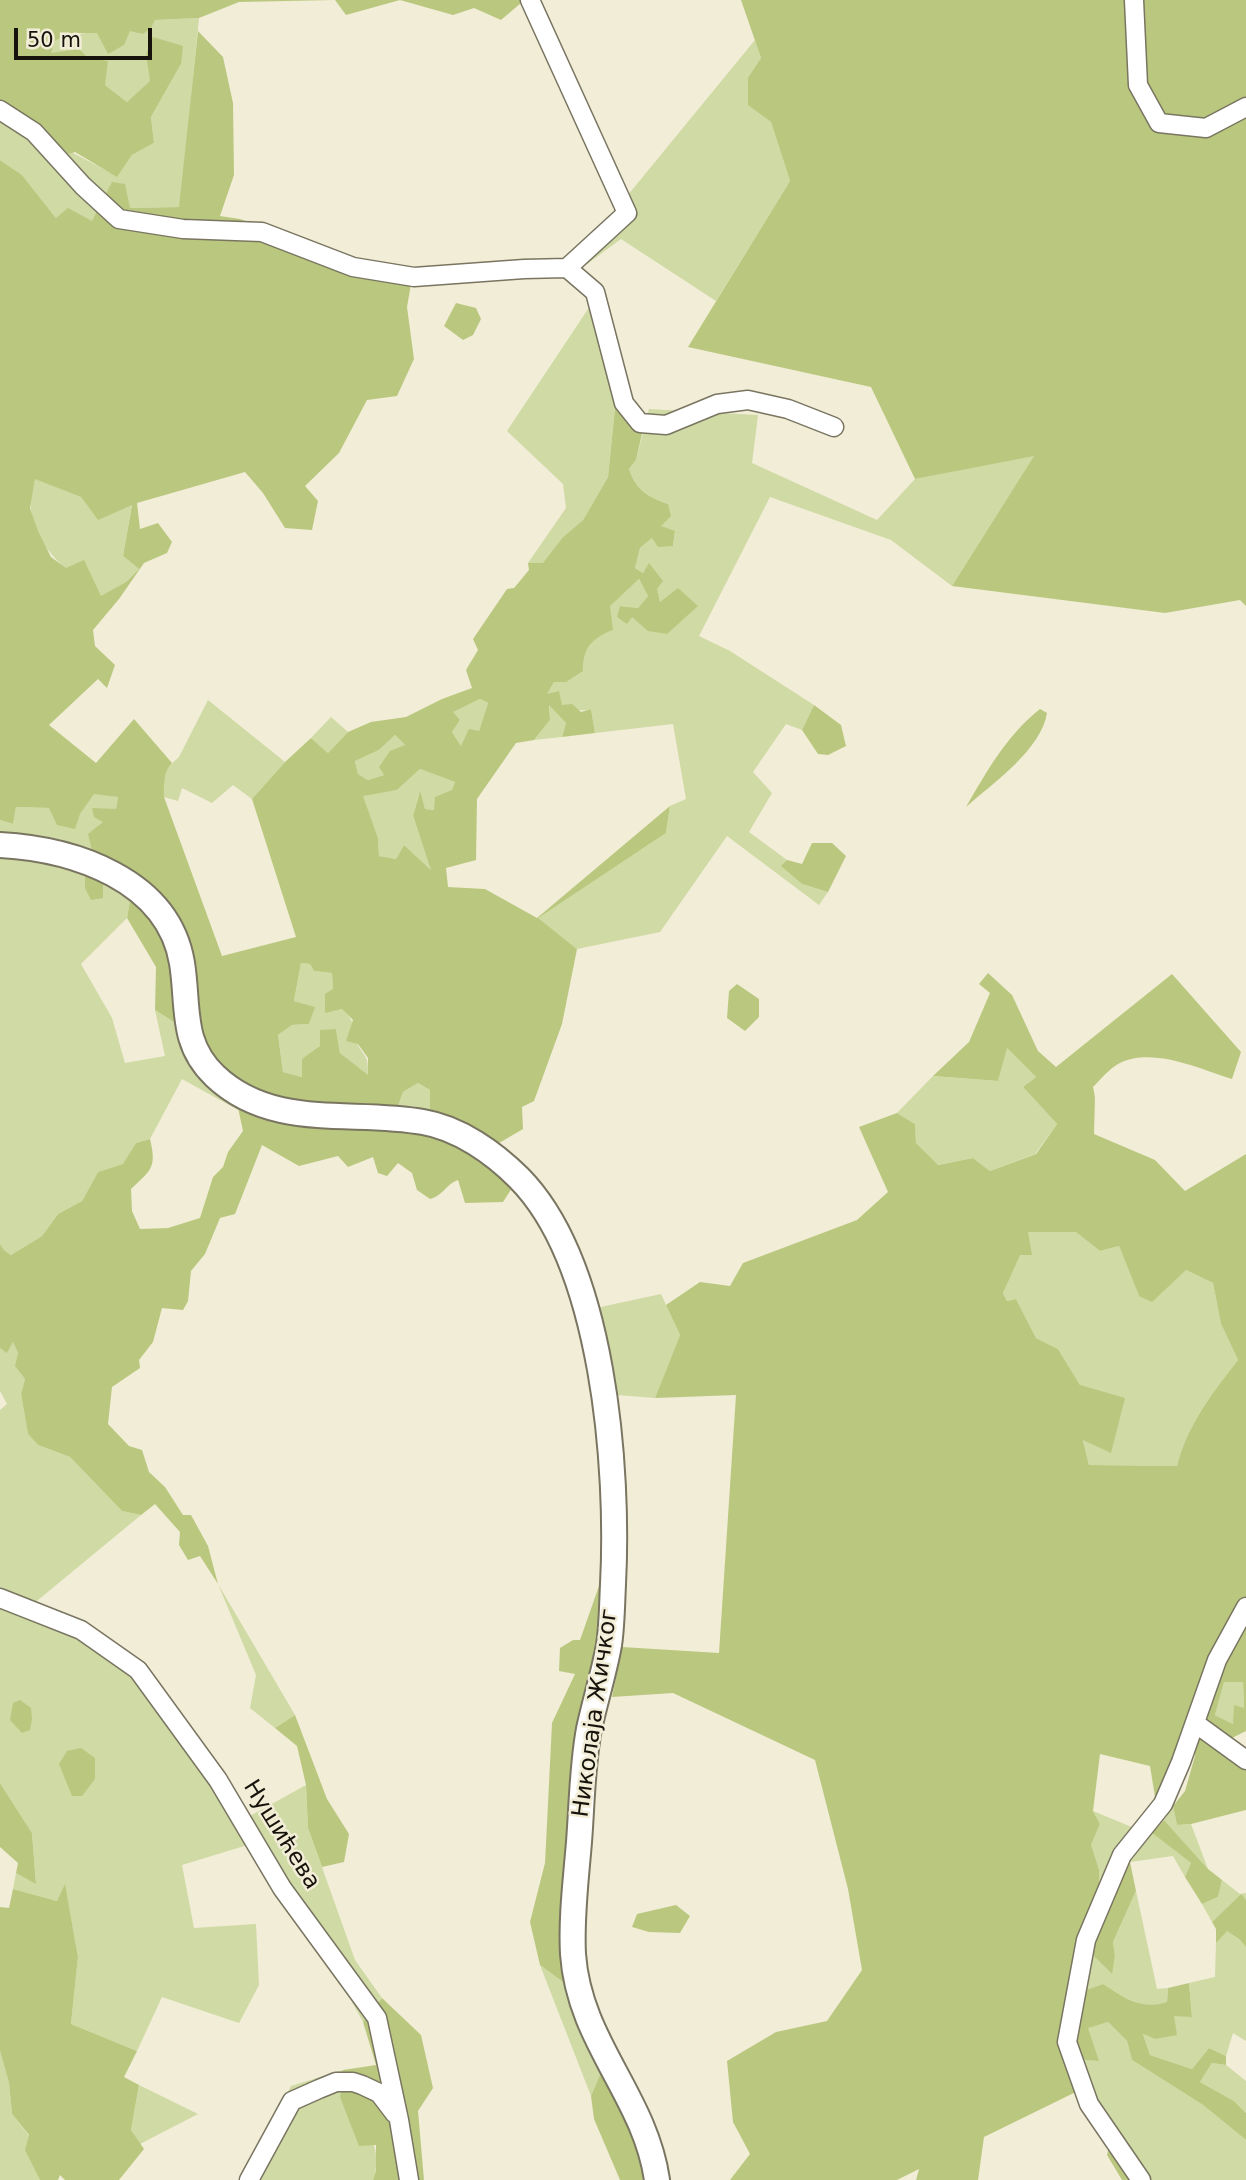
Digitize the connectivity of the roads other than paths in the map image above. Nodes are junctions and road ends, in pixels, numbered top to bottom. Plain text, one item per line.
1 (530, 0) edge
2 (1132, 2) edge
3 (1246, 107) edge
4 (0, 110) edge
5 (567, 268) junction
6 (834, 426) dead end
7 (0, 845) edge
8 (0, 1598) edge
9 (1246, 1607) edge
10 (1195, 1723) junction
11 (1246, 1760) edge
12 (399, 2120) junction
13 (249, 2180) edge
14 (409, 2180) edge
15 (657, 2180) edge
16 (1141, 2180) edge

1 - 5 street
2 - 3 street
4 - 5 street
5 - 6 street
7 - 15 street, Николаја Жичког
8 - 12 street, Нушићева
9 - 10 street
10 - 11 street
10 - 16 street
12 - 13 street
12 - 14 street, Нушићева

